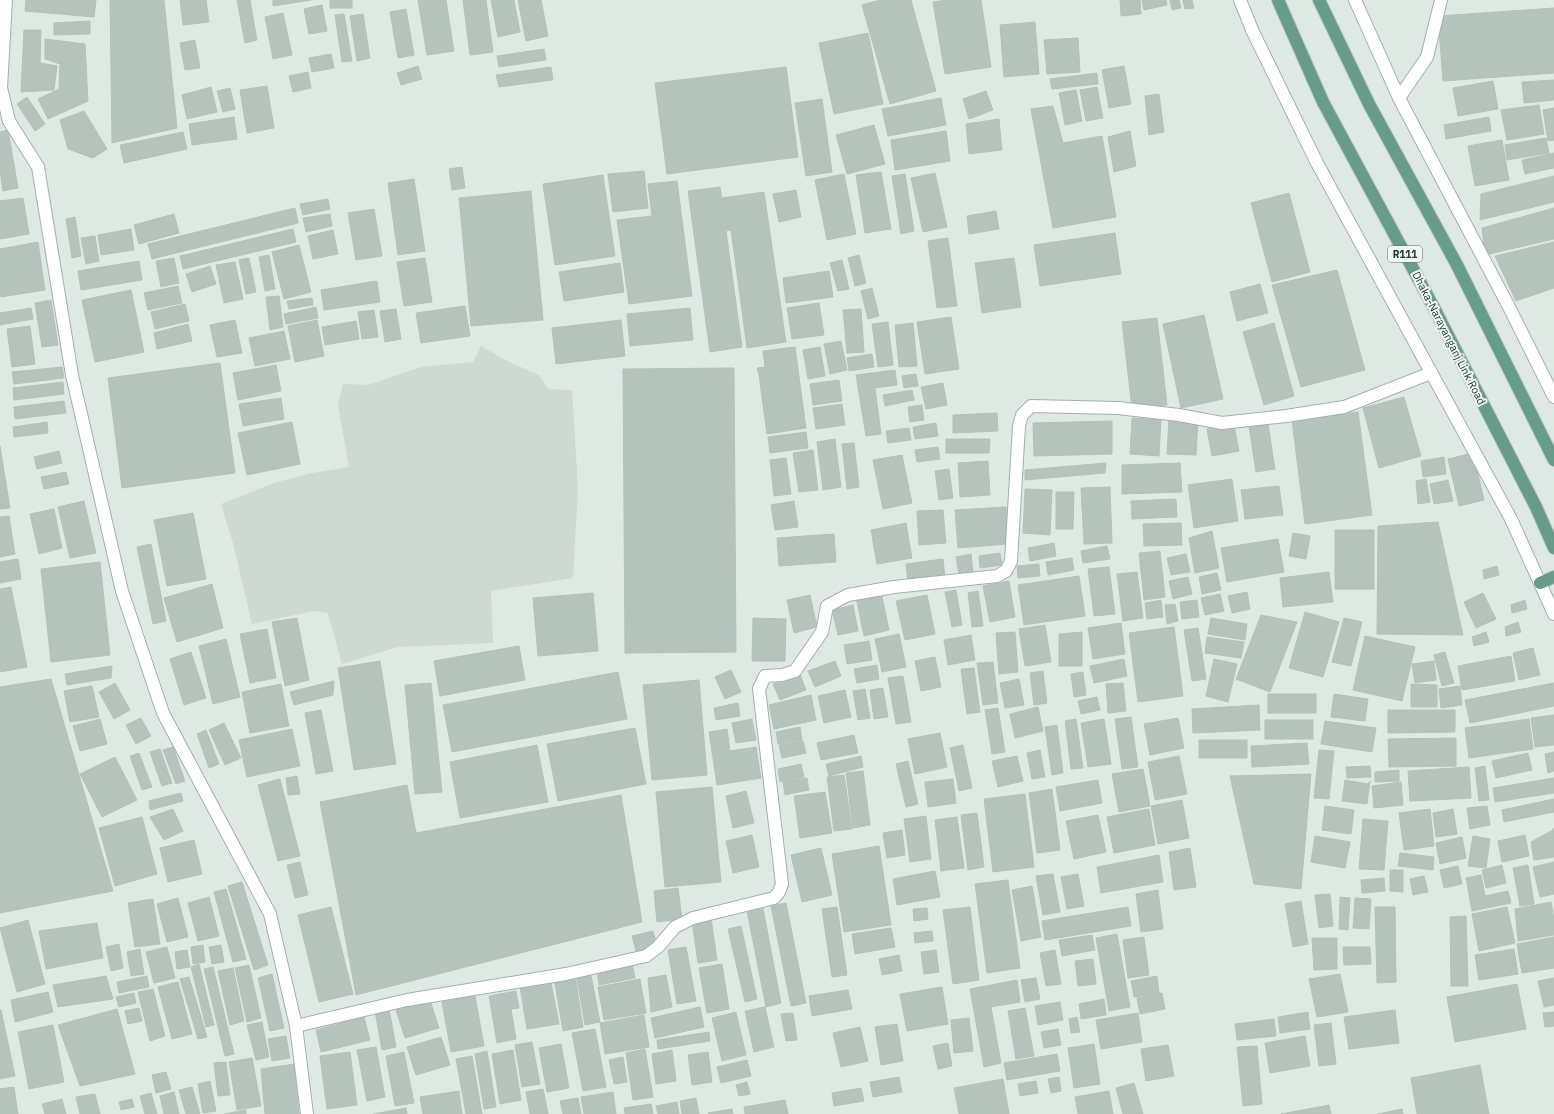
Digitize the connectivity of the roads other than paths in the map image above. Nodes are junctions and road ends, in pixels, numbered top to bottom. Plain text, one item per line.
1 (6, 0) edge
2 (1240, 0) edge
3 (1278, 0) edge
4 (1319, 0) edge
5 (1355, 0) edge
6 (1441, 0) edge
7 (1399, 98) junction
8 (1431, 373) junction
9 (1554, 397) edge
10 (1554, 460) edge
11 (1554, 548) edge
12 (1554, 577) edge
13 (1540, 583) junction
14 (1554, 614) edge
15 (296, 1026) junction
16 (307, 1114) edge

1 - 15 street
2 - 8 street
3 - 11 main road, Dhaka-Narayanganj Link Road / R111
4 - 10 main road
5 - 7 street
6 - 7 street
7 - 9 street
8 - 13 street
8 - 15 street
12 - 13 main road
13 - 14 street
15 - 16 street

